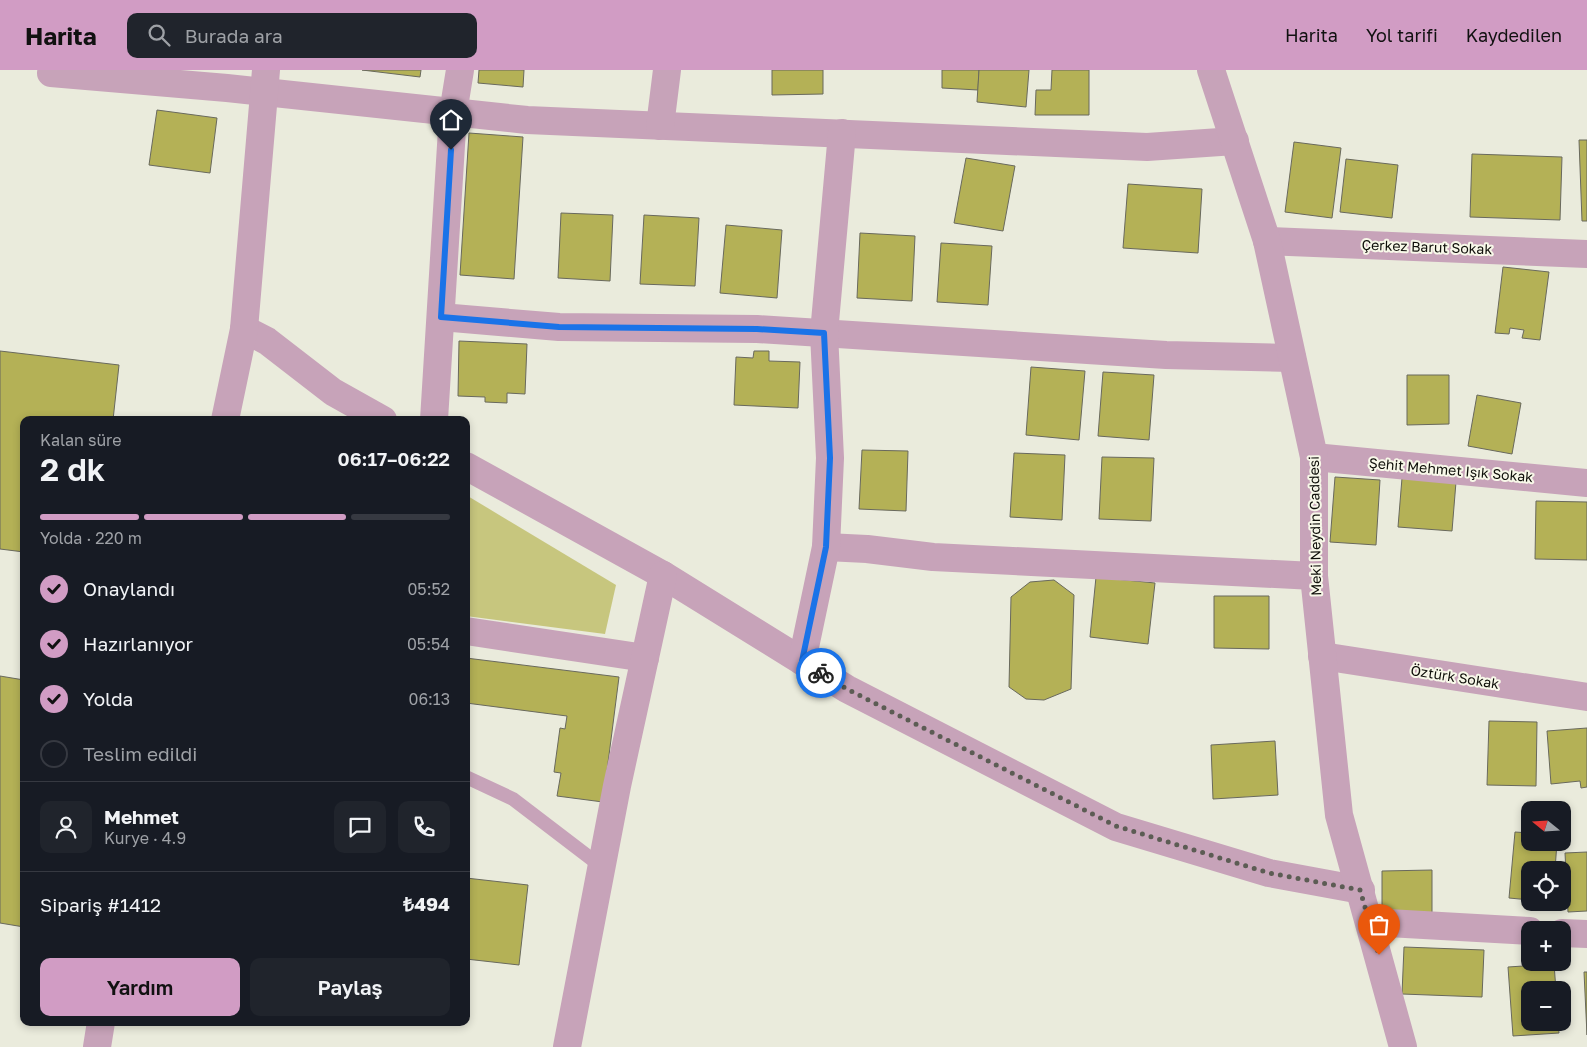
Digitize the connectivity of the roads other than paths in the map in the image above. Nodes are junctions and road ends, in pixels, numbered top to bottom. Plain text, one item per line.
1 (460, 70) edge
2 (667, 70) edge
3 (1211, 70) edge
4 (51, 73) dead end
5 (265, 81) edge
6 (453, 113) junction
7 (660, 126) junction
8 (842, 133) junction
9 (1235, 141) junction
10 (1267, 241) junction
11 (1587, 254) edge
12 (441, 317) junction
13 (244, 328) junction
14 (824, 333) junction
15 (1292, 358) junction
16 (226, 416) edge
17 (376, 416) edge
18 (434, 416) edge
19 (1314, 457) junction
20 (470, 468) edge
21 (1587, 483) edge
22 (826, 547) junction
23 (663, 575) junction
24 (1314, 576) junction
25 (470, 633) edge
26 (1322, 656) junction
27 (645, 658) junction
28 (802, 661) junction
29 (1587, 697) edge
30 (470, 779) edge
31 (602, 867) junction
32 (1360, 890) junction
33 (1370, 922) junction
34 (1521, 930) edge
35 (1571, 933) edge
36 (1587, 934) edge
37 (100, 1026) edge
38 (97, 1047) edge
39 (567, 1047) edge
40 (1403, 1047) edge

1 - 6 street
2 - 7 street
3 - 9 street, Meki Neydin Caddesi
4 - 5 street
5 - 6 street
5 - 13 street
6 - 7 street
6 - 12 street
7 - 8 street
8 - 9 street
8 - 14 street
9 - 10 street, Meki Neydin Caddesi
10 - 11 street, Çerkez Barut Sokak
10 - 15 street, Meki Neydin Caddesi
12 - 14 street
12 - 18 street
13 - 16 street
13 - 17 street
14 - 15 street
14 - 22 street
15 - 19 street, Meki Neydin Caddesi
19 - 21 street, Şehit Mehmet Işık Sokak
19 - 24 street, Meki Neydin Caddesi
20 - 23 street
22 - 24 street
22 - 28 street
23 - 27 street
23 - 28 street
24 - 26 street, Meki Neydin Caddesi
25 - 27 street
26 - 29 street, Öztürk Sokak
26 - 32 street, Meki Neydin Caddesi
27 - 31 street
28 - 32 street
30 - 31 lane
31 - 39 street
32 - 33 street, Meki Neydin Caddesi
33 - 34 street
33 - 40 street, Meki Neydin Caddesi
35 - 36 street
37 - 38 street

